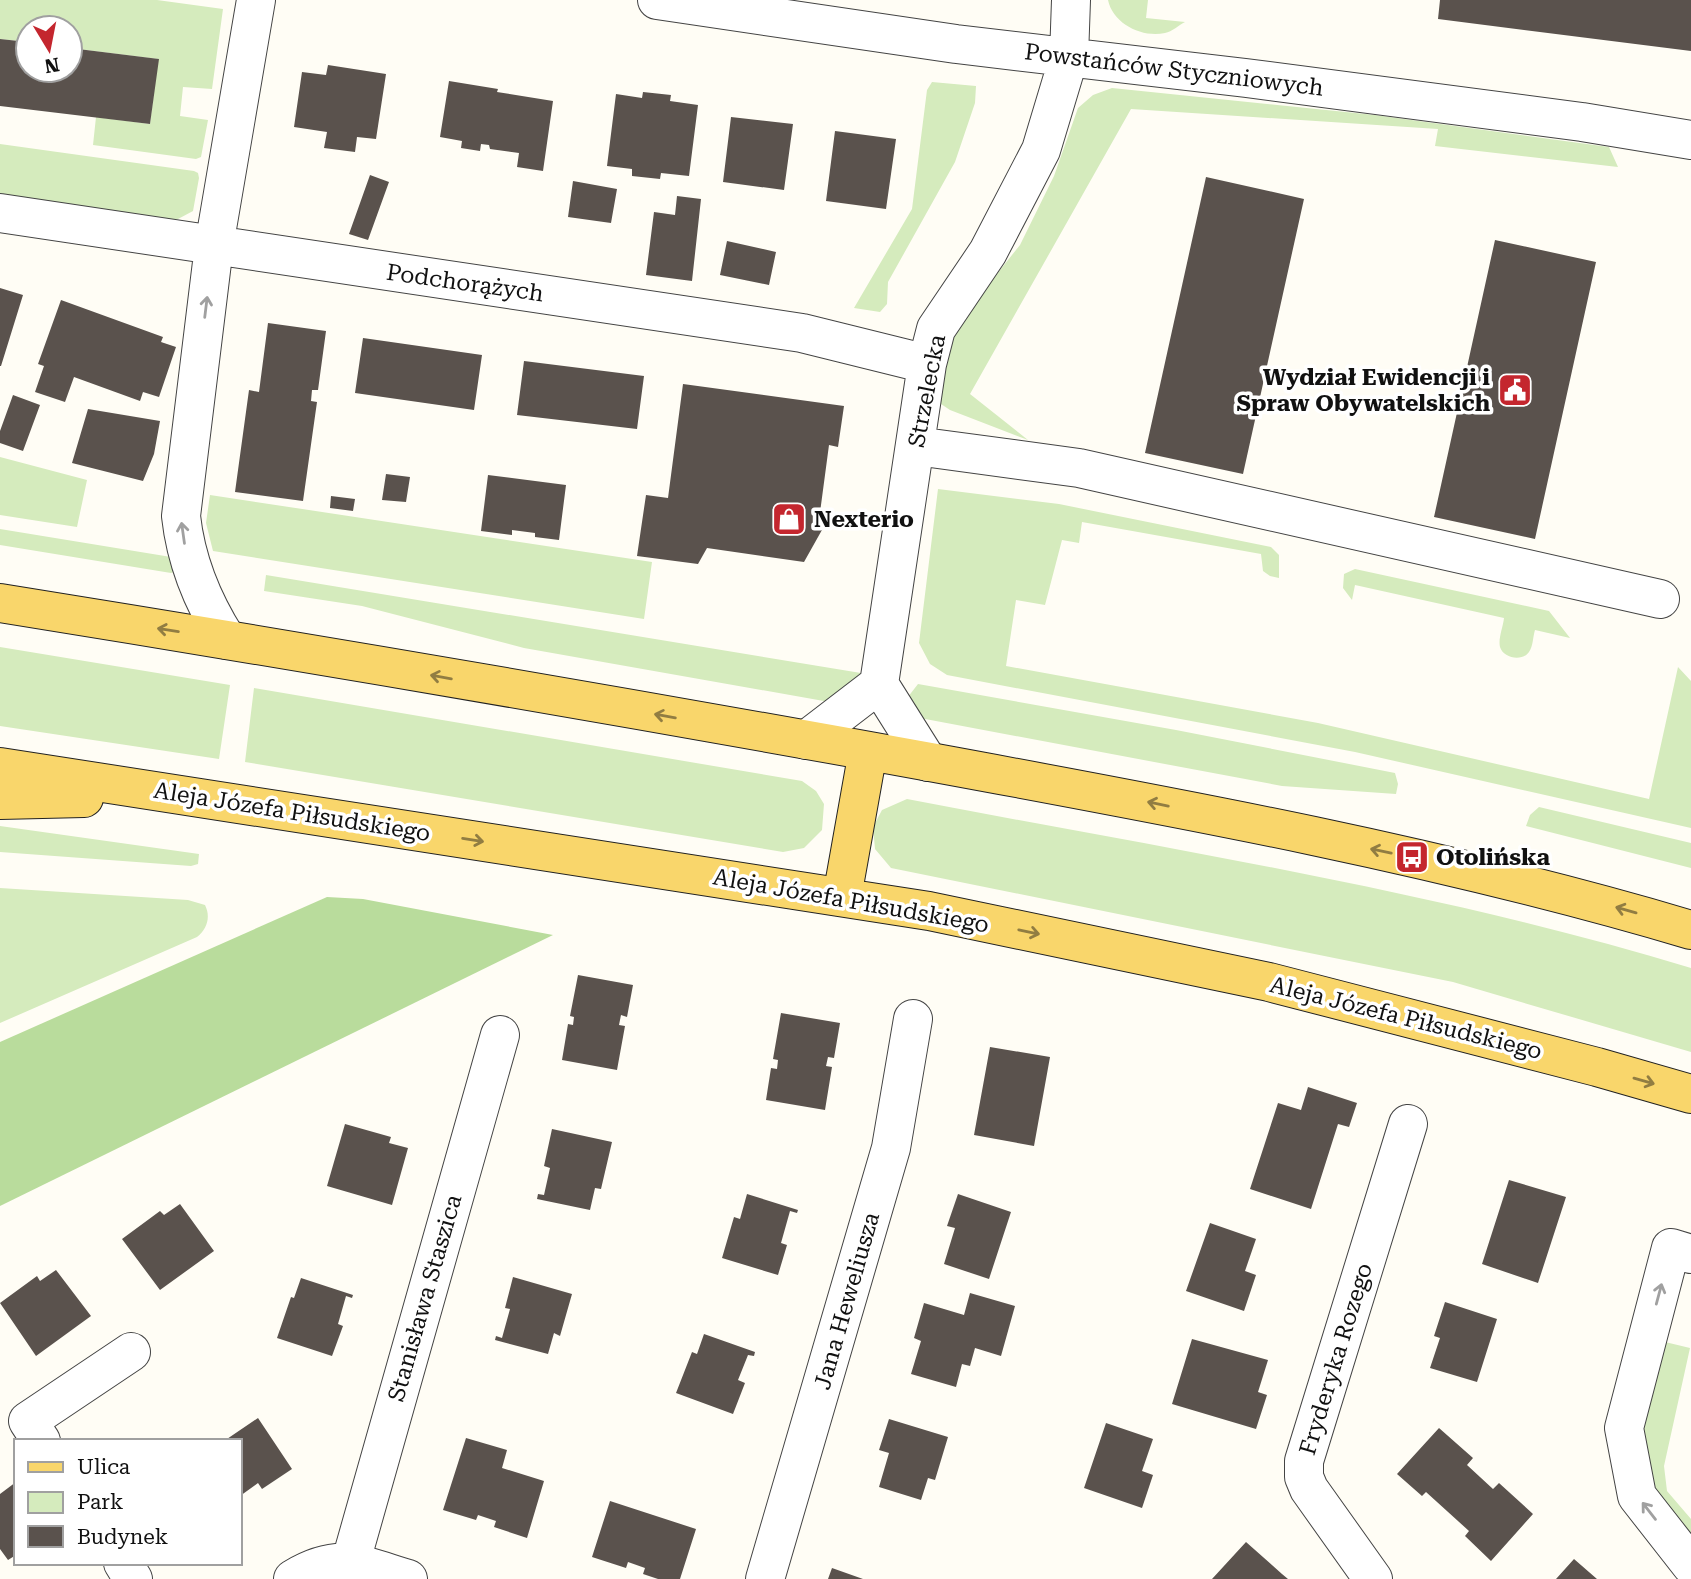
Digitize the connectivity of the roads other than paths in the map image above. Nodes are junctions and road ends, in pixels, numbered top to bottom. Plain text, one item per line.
1 (256, 0) edge
2 (657, 0) edge
3 (1071, 0) edge
4 (1069, 57) junction
5 (1691, 140) edge
6 (0, 213) edge
7 (214, 246) junction
8 (927, 364) junction
9 (916, 446) junction
10 (1660, 599) dead end
11 (0, 603) edge
12 (228, 640) junction
13 (879, 684) junction
14 (806, 740) junction
15 (868, 751) junction
16 (928, 762) junction
17 (0, 767) edge
18 (188, 796) junction
19 (0, 800) edge
20 (842, 897) junction
21 (1691, 930) edge
22 (913, 1020) dead end
23 (500, 1035) dead end
24 (1691, 1094) edge
25 (1408, 1125) dead end
26 (1691, 1254) edge
27 (131, 1352) dead end
28 (40, 1439) edge
29 (351, 1561) junction
30 (1691, 1565) edge
31 (293, 1579) edge
32 (408, 1579) edge
33 (765, 1579) edge
34 (1373, 1579) edge

1 - 7 street
2 - 4 street, Powstańców Styczniowych
3 - 4 street, Strzelecka
4 - 5 street, Powstańców Styczniowych
4 - 8 street, Strzelecka
6 - 7 street, Podchorążych
7 - 8 street, Podchorążych
12 -> 7 street
8 - 9 street, Strzelecka
9 - 10 street
9 - 13 street, Strzelecka
12 -> 11 main road
14 -> 12 main road
13 - 14 street
13 - 16 street
14 - 15 main road
15 - 16 main road
15 - 20 main road
21 -> 16 main road
17 - 18 main road, Aleja Józefa Piłsudskiego
18 - 19 main road
18 -> 20 main road, Aleja Józefa Piłsudskiego
20 -> 24 main road, Aleja Józefa Piłsudskiego
22 - 33 street, Jana Heweliusza
23 - 29 street, Stanisława Staszica
25 - 34 street, Fryderyka Rozego
30 -> 26 street
27 - 28 street
29 - 31 street
29 - 32 street

